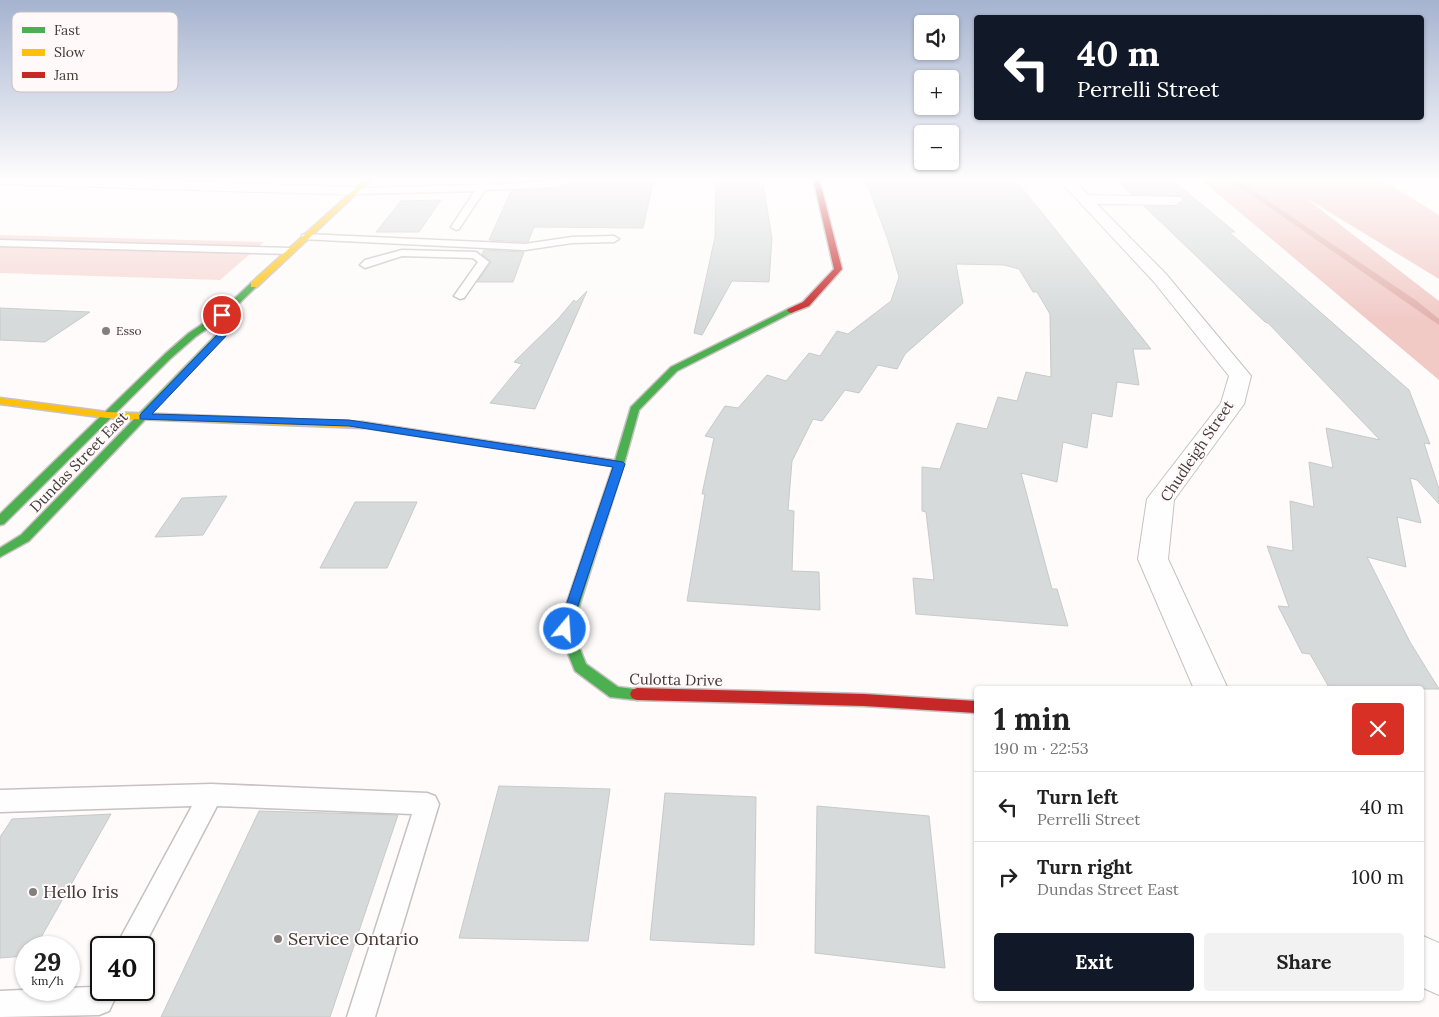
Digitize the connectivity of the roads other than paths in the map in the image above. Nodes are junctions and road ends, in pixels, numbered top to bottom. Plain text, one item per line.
1 (318, 225) edge
2 (827, 225) edge
3 (1109, 225) edge
4 (305, 237) junction
5 (614, 239) dead end
6 (0, 243) edge
7 (290, 251) junction
8 (365, 265) dead end
9 (460, 296) dead end
10 (222, 315) junction
11 (0, 401) edge
12 (107, 415) junction
13 (144, 417) junction
14 (619, 464) junction
15 (0, 521) edge
16 (0, 553) edge
17 (1210, 686) edge
18 (974, 707) edge
19 (211, 795) junction
20 (0, 801) edge
21 (135, 936) edge
22 (1424, 960) edge
23 (1439, 972) edge
24 (99, 1001) edge
25 (0, 1005) edge
26 (361, 1017) edge

1 - 4 street, Dundas Street East
2 - 14 street, Culotta Drive
3 - 17 street, Chudleigh Street
4 - 5 lane
4 - 7 street, Dundas Street East
6 - 7 lane
7 - 10 street, Dundas Street East
8 - 9 lane
10 - 12 street, Dundas Street East
10 - 13 street, Dundas Street East
11 - 12 street
12 - 13 street
12 - 15 street, Dundas Street East
13 - 14 street
13 - 16 street, Dundas Street East
14 - 18 street, Culotta Drive
19 - 20 lane
19 - 21 lane
19 - 26 lane
22 - 23 street
24 - 25 lane

